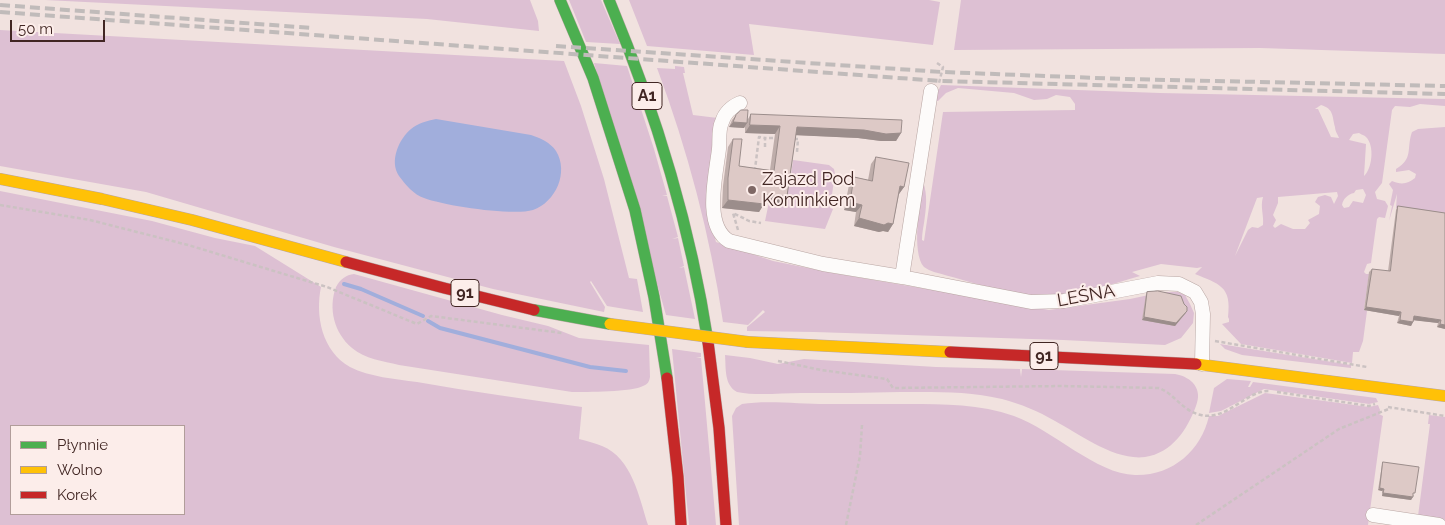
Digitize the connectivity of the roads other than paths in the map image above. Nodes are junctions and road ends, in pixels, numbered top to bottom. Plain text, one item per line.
1 (560, 0) edge
2 (609, 0) edge
3 (931, 91) road end
4 (740, 103) dead end
5 (0, 179) edge
6 (902, 277) junction
7 (1202, 364) junction
8 (1445, 396) edge
9 (1373, 515) dead end
10 (681, 525) edge
11 (726, 525) edge
12 (1439, 525) edge

1 - 10 main road
2 - 11 main road, A1
3 - 6 street
4 - 6 street, LEŚNA
5 - 7 main road, 91, bridge
6 - 7 street, LEŚNA
7 - 8 main road, 91
9 - 12 street

